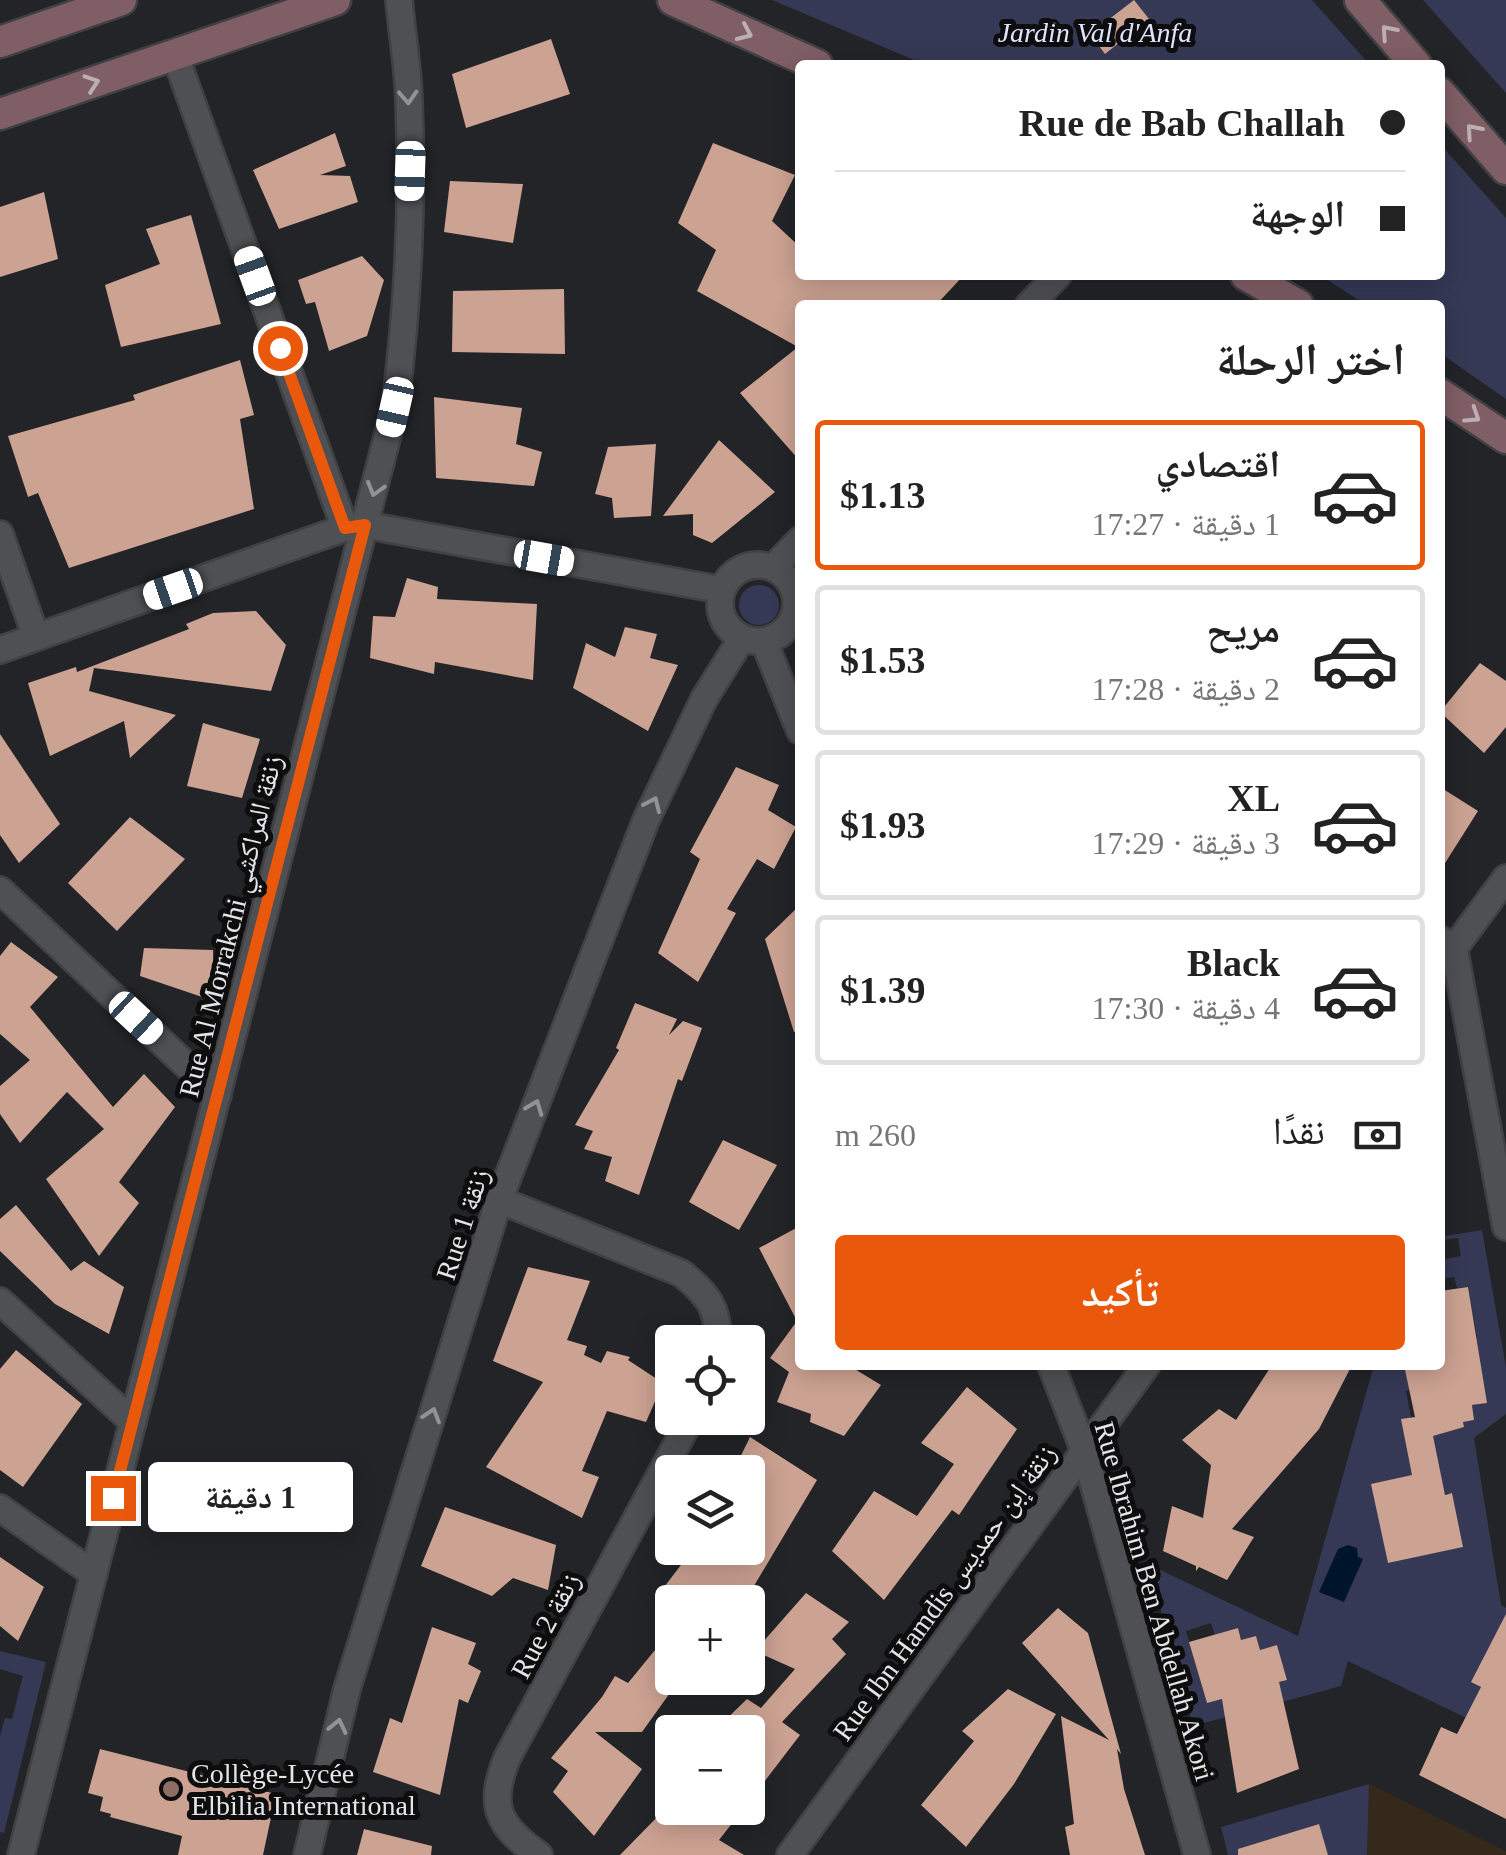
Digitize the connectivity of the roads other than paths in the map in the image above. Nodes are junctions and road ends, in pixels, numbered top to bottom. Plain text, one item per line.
1 (120, 0) edge
2 (335, 0) edge
3 (399, 0) edge
4 (673, 0) edge
5 (1360, 0) edge
6 (0, 42) edge
7 (175, 55) junction
8 (806, 60) edge
9 (1412, 60) edge
10 (1445, 99) edge
11 (0, 114) edge
12 (1506, 169) edge
13 (1053, 280) edge
14 (1255, 280) edge
15 (1034, 300) edge
16 (1289, 300) edge
17 (1445, 397) edge
18 (1506, 438) edge
19 (355, 526) junction
20 (0, 534) edge
21 (795, 545) edge
22 (773, 568) junction
23 (722, 590) junction
24 (795, 592) edge
25 (795, 609) edge
26 (36, 637) junction
27 (753, 640) junction
28 (0, 650) edge
29 (795, 721) edge
30 (1506, 878) edge
31 (0, 890) edge
32 (1445, 952) edge
33 (218, 1095) junction
34 (500, 1200) junction
35 (1506, 1227) edge
36 (0, 1301) edge
37 (717, 1325) edge
38 (1053, 1370) edge
39 (1143, 1370) edge
40 (133, 1422) junction
41 (682, 1435) edge
42 (1084, 1450) junction
43 (0, 1508) edge
44 (94, 1574) junction
45 (796, 1851) edge
46 (21, 1855) edge
47 (308, 1855) edge
48 (539, 1855) edge
49 (1197, 1855) edge

1 - 6 main road
2 - 7 main road
3 -> 19 street, Rue Al Morrakchi زنقة المراكشي
4 -> 8 main road
9 -> 5 main road
11 -> 7 main road
7 - 19 street
12 -> 10 main road
13 - 15 street
14 - 16 main road
17 -> 18 main road
19 - 23 street
19 - 26 street
19 - 33 street, Rue Al Morrakchi زنقة المراكشي
20 - 26 street
21 - 22 street
22 - 23 street
22 - 24 street
23 - 27 street
25 - 27 street
26 - 28 street
27 - 29 street
34 -> 27 street, Rue 1 زنقة
30 - 32 street
31 - 33 street
32 - 35 street
33 - 40 street, Rue Al Morrakchi زنقة المراكشي
34 - 37 street
47 -> 34 street, Rue 1 زنقة
36 - 40 street
38 - 42 street, Rue Ibrahim Ben Abdellah Akori
39 - 42 street, Rue Ibn Hamdis زنقة إبن حمديس
40 - 44 street, Rue Al Morrakchi زنقة المراكشي
41 - 48 street, Rue 2 زنقة
42 - 45 street, Rue Ibn Hamdis زنقة إبن حمديس
42 - 49 street, Rue Ibrahim Ben Abdellah Akori
43 - 44 street
44 - 46 street, Rue Al Morrakchi زنقة المراكشي

